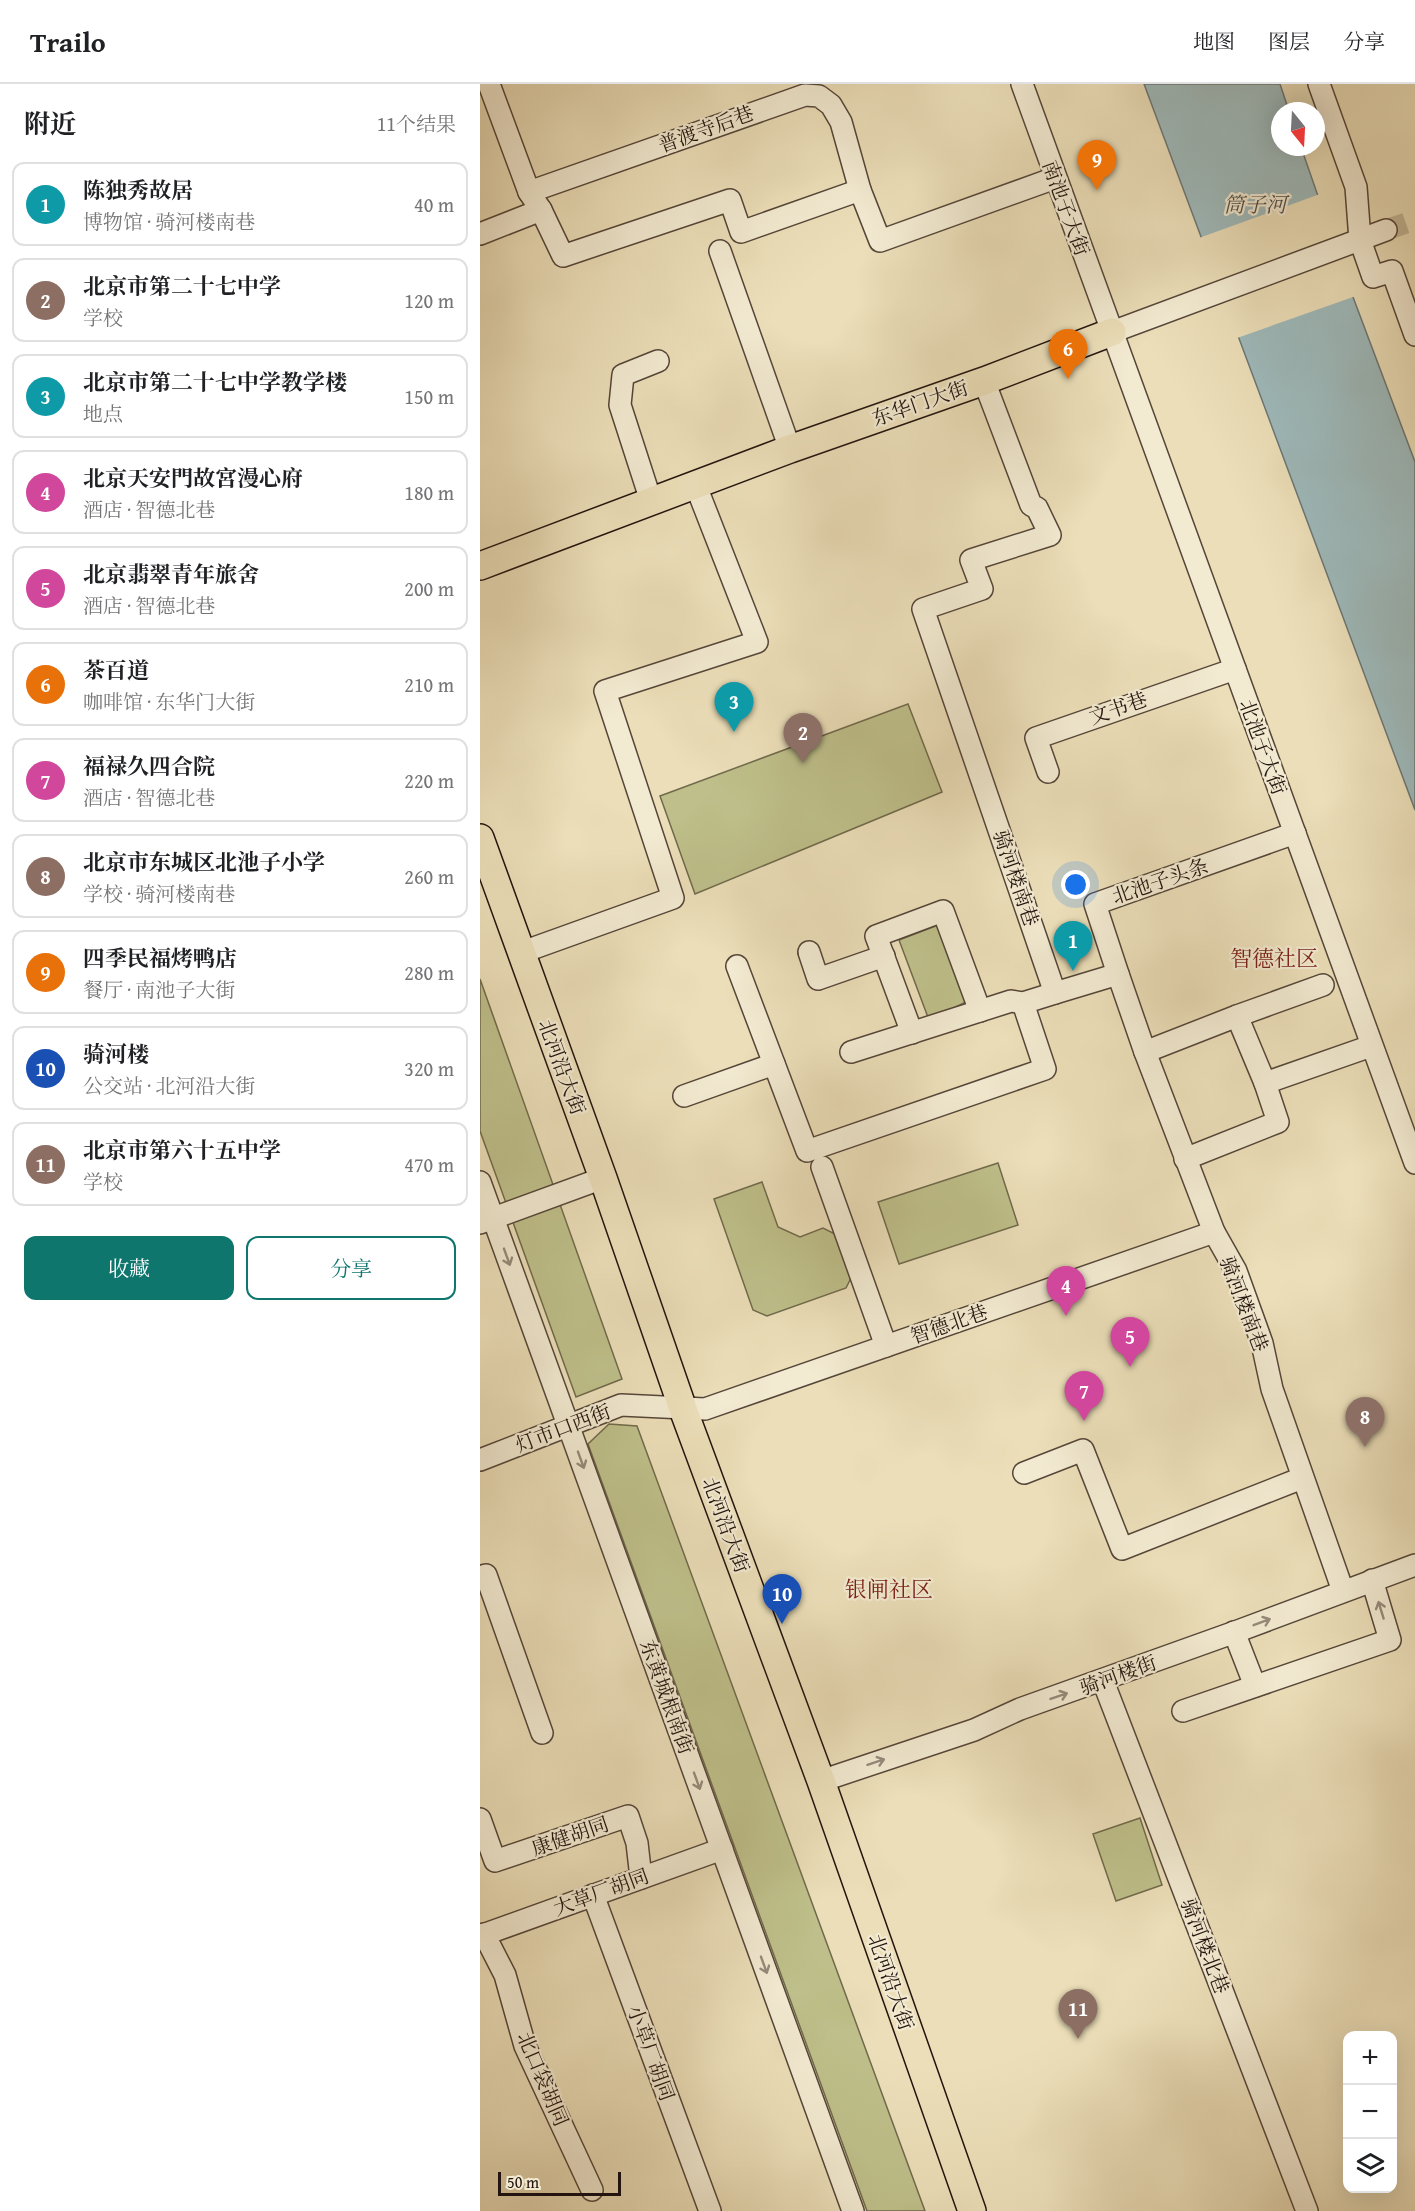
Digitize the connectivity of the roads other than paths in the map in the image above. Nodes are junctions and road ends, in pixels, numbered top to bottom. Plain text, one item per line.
1 (489, 84) edge
2 (1022, 84) edge
3 (1319, 84) edge
4 (793, 91) edge
5 (1055, 178) junction
6 (860, 189) junction
7 (529, 192) junction
8 (541, 210) junction
9 (1386, 230) tunnel mouth
10 (480, 234) edge
11 (1350, 244) junction
12 (720, 251) dead end
13 (1112, 332) junction
14 (1415, 335) edge
15 (658, 361) dead end
16 (984, 381) junction
17 (790, 449) junction
18 (696, 486) junction
19 (651, 501) junction
20 (480, 566) edge
21 (1235, 669) junction
22 (1048, 772) dead end
23 (1295, 833) junction
24 (480, 838) edge
25 (520, 952) junction
26 (809, 952) dead end
27 (884, 956) junction
28 (738, 966) dead end
29 (1118, 974) junction
30 (1323, 985) dead end
31 (1055, 993) junction
32 (1023, 1003) junction
33 (980, 1011) junction
34 (1237, 1016) junction
35 (912, 1033) junction
36 (1371, 1046) junction
37 (851, 1052) dead end
38 (1145, 1052) junction
39 (774, 1064) junction
40 (1265, 1083) junction
41 (684, 1096) dead end
42 (1185, 1159) junction
43 (1415, 1163) edge
44 (822, 1167) dead end
45 (603, 1178) junction
46 (480, 1182) edge
47 (486, 1220) edge
48 (1214, 1232) junction
49 (886, 1346) junction
50 (683, 1409) junction
51 (568, 1425) junction
52 (480, 1460) edge
53 (1024, 1473) dead end
54 (1302, 1478) junction
55 (1415, 1564) edge
56 (480, 1577) edge
57 (1372, 1580) junction
58 (1343, 1591) junction
59 (1234, 1632) junction
60 (1103, 1681) junction
61 (1255, 1686) junction
62 (1183, 1711) dead end
63 (542, 1732) dead end
64 (820, 1781) junction
65 (480, 1819) edge
66 (722, 1849) junction
67 (641, 1878) junction
68 (593, 1895) junction
69 (482, 1935) edge
70 (592, 2190) dead end
71 (710, 2211) edge
72 (853, 2211) edge
73 (972, 2211) edge
74 (1307, 2211) edge

1 - 7 street
2 - 5 street, 南池子大街
3 - 11 street
4 - 6 street, 普渡寺后巷
4 - 7 street, 普渡寺后巷
5 - 6 street, 普渡寺后巷
5 - 13 street, 南池子大街
6 - 8 street
7 - 8 street
8 - 10 street
9 - 11 street, 东华门大街
11 - 13 street, 东华门大街
11 - 14 street
12 - 17 street
13 - 16 main road, 东华门大街
13 - 21 street, 北池子大街
15 - 19 street
16 - 17 main road, 东华门大街
16 - 31 street, 骑河楼南巷
17 - 18 main road, 东华门大街
18 - 19 main road, 东华门大街
18 - 25 street
19 - 20 main road, 东华门大街
21 - 22 street, 文书巷
21 - 23 street, 北池子大街
23 - 29 street, 北池子头条
23 - 36 street, 北池子大街
24 - 25 main road, 北河沿大街
25 - 45 main road, 北河沿大街
26 - 27 street
27 - 33 street
27 - 35 street
28 - 39 street
29 - 31 street
29 - 38 street, 骑河楼南巷
30 - 34 street
31 - 32 street
32 - 33 street
32 - 39 street
33 - 35 street
34 - 38 street
34 - 40 street
35 - 37 street
36 - 40 street
36 - 43 street, 北池子大街
38 - 42 street, 骑河楼南巷
39 - 41 street
40 - 42 street
42 - 48 street, 骑河楼南巷
44 - 49 street
45 - 47 street
45 - 50 main road, 北河沿大街
46 - 47 street, 东黄城根南街
47 -> 51 street, 东黄城根南街
48 - 49 street, 智德北巷
48 - 54 street, 骑河楼南巷
49 - 50 street, 智德北巷
50 - 51 street, 灯市口西街
50 - 64 main road, 北河沿大街
51 - 52 street, 灯市口西街
51 -> 66 street, 东黄城根南街
53 - 54 street
54 - 58 street, 骑河楼南巷
55 - 57 street, 骑河楼街
56 - 63 street
57 - 58 street, 骑河楼街
61 -> 57 street
59 -> 58 street, 骑河楼街
59 - 60 street, 骑河楼街
59 - 61 street
64 -> 60 street, 骑河楼街
60 - 74 street, 骑河楼北巷
61 - 62 street
64 - 73 main road, 北河沿大街
65 - 67 street, 康健胡同
66 - 67 street, 大草厂胡同
66 -> 72 street, 东黄城根南街
67 - 68 street, 大草厂胡同
68 - 69 street, 大草厂胡同
68 - 71 street, 小草厂胡同
69 - 70 street, 北口袋胡同

